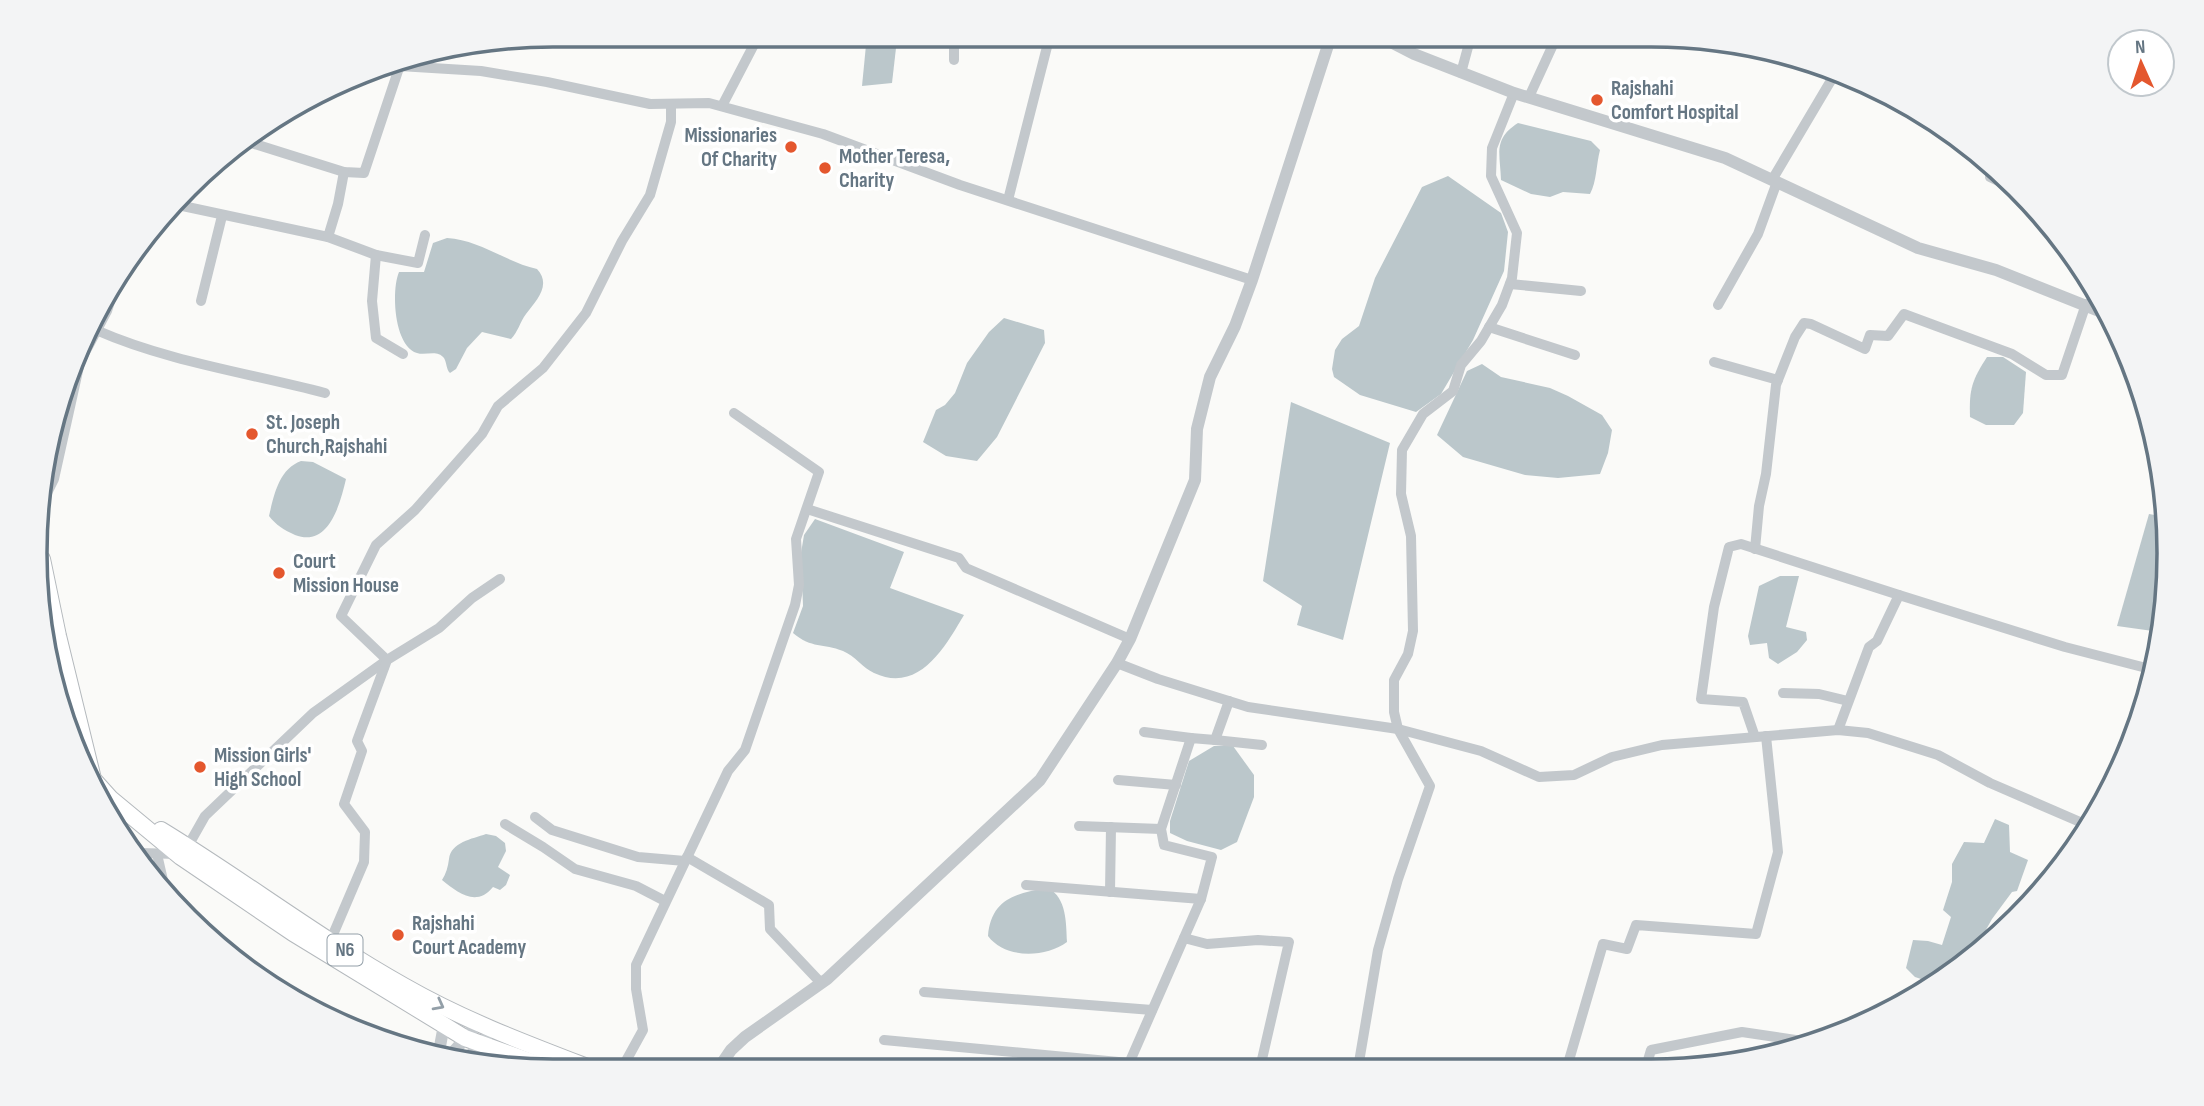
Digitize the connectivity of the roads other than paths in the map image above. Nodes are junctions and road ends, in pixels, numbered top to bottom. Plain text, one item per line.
1 (753, 47) edge
2 (954, 47) edge
3 (1047, 47) edge
4 (1327, 47) edge
5 (1400, 47) edge
6 (1468, 47) edge
7 (1552, 47) edge
8 (954, 60) dead end
9 (415, 66) edge
10 (398, 72) edge
11 (1461, 73) junction
12 (1831, 81) edge
13 (1514, 93) junction
14 (1529, 97) junction
15 (671, 104) junction
16 (722, 106) junction
17 (255, 144) edge
18 (344, 172) junction
19 (1774, 181) junction
20 (1008, 200) junction
21 (185, 207) edge
22 (222, 216) junction
23 (425, 235) dead end
24 (328, 237) junction
25 (376, 255) junction
26 (1252, 280) junction
27 (1510, 284) junction
28 (1581, 291) dead end
29 (201, 301) dead end
30 (2091, 303) edge
31 (1718, 305) dead end
32 (2089, 306) junction
33 (2093, 308) edge
34 (1489, 327) junction
35 (98, 331) edge
36 (403, 354) dead end
37 (1575, 355) dead end
38 (1714, 362) dead end
39 (1778, 380) junction
40 (325, 393) dead end
41 (734, 413) dead end
42 (66, 414) edge
43 (53, 481) edge
44 (807, 509) junction
45 (1755, 549) junction
46 (500, 579) dead end
47 (1899, 595) junction
48 (1130, 639) junction
49 (387, 660) junction
50 (1117, 663) junction
51 (2144, 667) edge
52 (61, 669) edge
53 (1783, 694) dead end
54 (1228, 701) junction
55 (1848, 701) junction
56 (76, 721) edge
57 (1398, 729) junction
58 (1838, 730) junction
59 (1144, 732) dead end
60 (1760, 736) junction
61 (1191, 738) junction
62 (1215, 740) junction
63 (1262, 746) dead end
64 (1118, 780) dead end
65 (1175, 785) junction
66 (111, 799) edge
67 (535, 817) dead end
68 (2079, 822) edge
69 (505, 824) dead end
70 (1079, 826) dead end
71 (1111, 827) junction
72 (1161, 829) junction
73 (183, 850) junction
74 (146, 853) edge
75 (157, 853) junction
76 (686, 859) junction
77 (161, 872) edge
78 (1026, 885) dead end
79 (1110, 892) junction
80 (1201, 900) junction
81 (666, 901) junction
82 (1184, 938) junction
83 (327, 947) junction
84 (821, 983) junction
85 (924, 992) dead end
86 (1152, 1010) junction
87 (444, 1025) junction
88 (477, 1025) junction
89 (494, 1031) junction
90 (465, 1038) junction
91 (1791, 1039) edge
92 (884, 1040) dead end
93 (481, 1044) junction
94 (440, 1046) edge
95 (455, 1049) edge
96 (502, 1051) junction
97 (474, 1052) edge
98 (495, 1055) edge
99 (521, 1058) edge
100 (567, 1059) edge
101 (627, 1059) edge
102 (725, 1059) edge
103 (1062, 1059) edge
104 (1131, 1059) edge
105 (1262, 1059) edge
106 (1360, 1059) edge
107 (1569, 1059) edge
108 (1648, 1059) edge

1 - 16 street
2 - 8 street
3 - 20 street
4 - 26 street
5 - 11 street
6 - 11 street
7 - 14 street
9 - 15 street
10 - 18 street
11 - 13 street
12 - 19 street
13 - 14 street
13 - 27 street
14 - 19 street
15 - 16 street
15 - 49 street
16 - 20 street
17 - 18 street
18 - 24 street
19 - 31 street
19 - 32 street
20 - 26 street
21 - 22 street
22 - 24 street
22 - 29 street
23 - 25 street
24 - 25 street
25 - 36 street
26 - 48 street
27 - 28 street
27 - 34 street
30 - 32 street
32 - 33 street
32 - 39 street
34 - 37 street
34 - 57 street
35 - 40 street
38 - 39 street
39 - 45 street
41 - 44 street
42 - 43 street
44 - 48 street
44 - 76 street
45 - 47 street
45 - 60 street
46 - 49 street
47 - 51 street
47 - 55 street
48 - 50 street
49 - 73 street
49 - 83 street
50 - 54 street
50 - 84 street
52 - 56 highway, N6
53 - 55 street
54 - 57 street
54 - 62 street
55 - 58 street
57 - 60 street
57 - 106 street
58 - 60 street
58 - 68 street
59 - 61 street
60 - 107 street
61 - 62 street
61 - 65 street
62 - 63 street
64 - 65 street
65 - 72 street
66 - 73 highway, N6
67 - 76 street
69 - 81 street
70 - 71 street
71 - 72 street
71 - 79 street
72 - 80 street
73 - 75 street
73 - 83 highway, N6
74 - 75 street
75 - 77 street
76 - 81 street
76 - 84 street
78 - 79 street
79 - 80 street
80 - 82 street
81 - 101 street
82 - 86 street
82 - 105 street
83 - 87 highway, N6
83 -> 88 highway, N6
84 - 102 street
85 - 86 street
86 - 104 street
87 - 90 highway, N6
87 - 94 street
88 - 89 highway, N6
88 - 90 street
89 - 93 street
89 - 100 highway, N6
90 - 93 highway, N6
90 - 95 street
91 - 108 street
92 - 103 street
93 - 96 highway, N6
93 - 97 street
96 - 98 street
96 - 99 highway, N6

